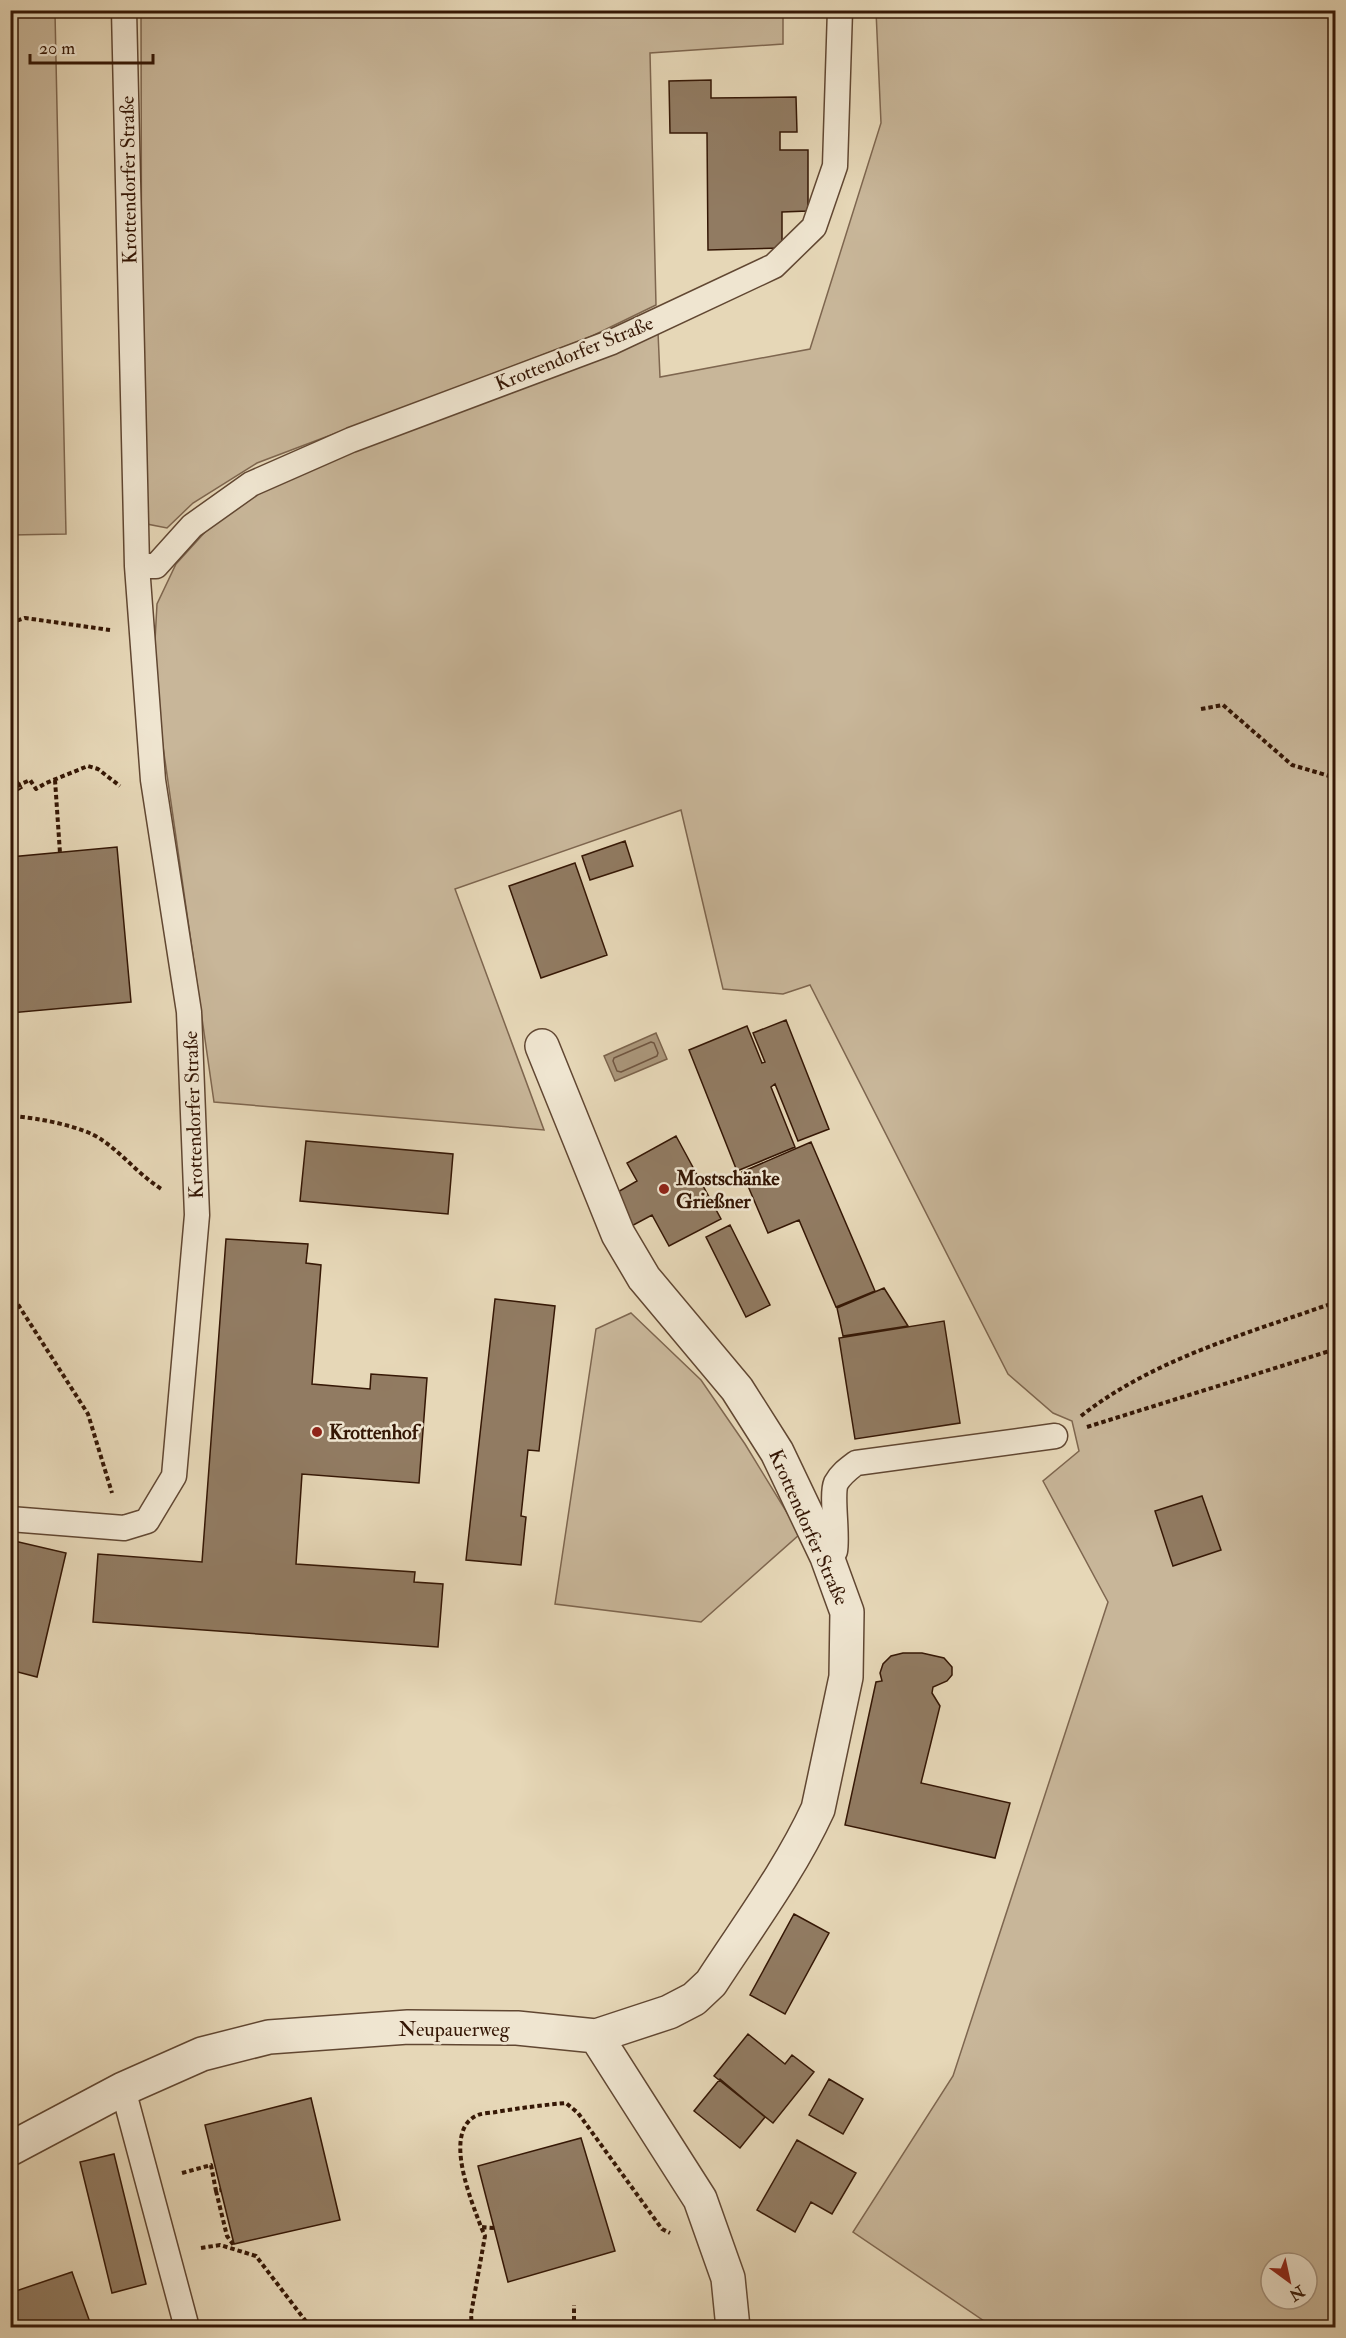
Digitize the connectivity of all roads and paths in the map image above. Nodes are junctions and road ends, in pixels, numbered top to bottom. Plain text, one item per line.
1 (124, 10) edge
2 (840, 10) edge
3 (137, 566) junction
4 (10, 623) edge
5 (142, 634) junction
6 (1202, 709) dead end
7 (1335, 778) edge
8 (55, 780) junction
9 (10, 789) edge
10 (160, 823) junction
11 (60, 853) dead end
12 (542, 1046) dead end
13 (14, 1116) dead end
14 (196, 1215) junction
15 (10, 1292) edge
16 (1335, 1302) edge
17 (1335, 1349) edge
18 (1055, 1436) junction
19 (10, 1520) edge
20 (124, 1528) junction
21 (827, 1557) junction
22 (596, 2036) junction
23 (123, 2089) junction
24 (10, 2149) edge
25 (182, 2173) dead end
26 (481, 2228) junction
27 (494, 2228) dead end
28 (679, 2239) dead end
29 (201, 2248) dead end
30 (235, 2248) junction
31 (574, 2306) dead end
32 (187, 2328) edge
33 (311, 2328) edge
34 (472, 2328) edge
35 (574, 2328) edge
36 (733, 2328) edge

1 - 3 lane, Krottendorfer Straße
2 - 3 lane, Krottendorfer Straße
3 - 5 lane, Krottendorfer Straße
4 - 5 path
5 - 10 lane, Krottendorfer Straße
6 - 7 path
8 - 9 path
8 - 10 path
8 - 11 path
10 - 14 lane, Krottendorfer Straße
12 - 21 street, Krottendorfer Straße
13 - 14 path
14 - 20 lane, Krottendorfer Straße
15 - 20 path
16 - 18 path
17 - 18 path
18 - 21 lane
19 - 20 lane, Krottendorfer Straße
21 - 22 street, Krottendorfer Straße
22 - 23 street, Neupauerweg
22 - 36 street
23 - 24 street, Neupauerweg
23 - 32 lane
25 - 30 path
26 - 27 path
26 - 28 path
26 - 34 path
29 - 30 path
30 - 33 path
31 - 35 path

